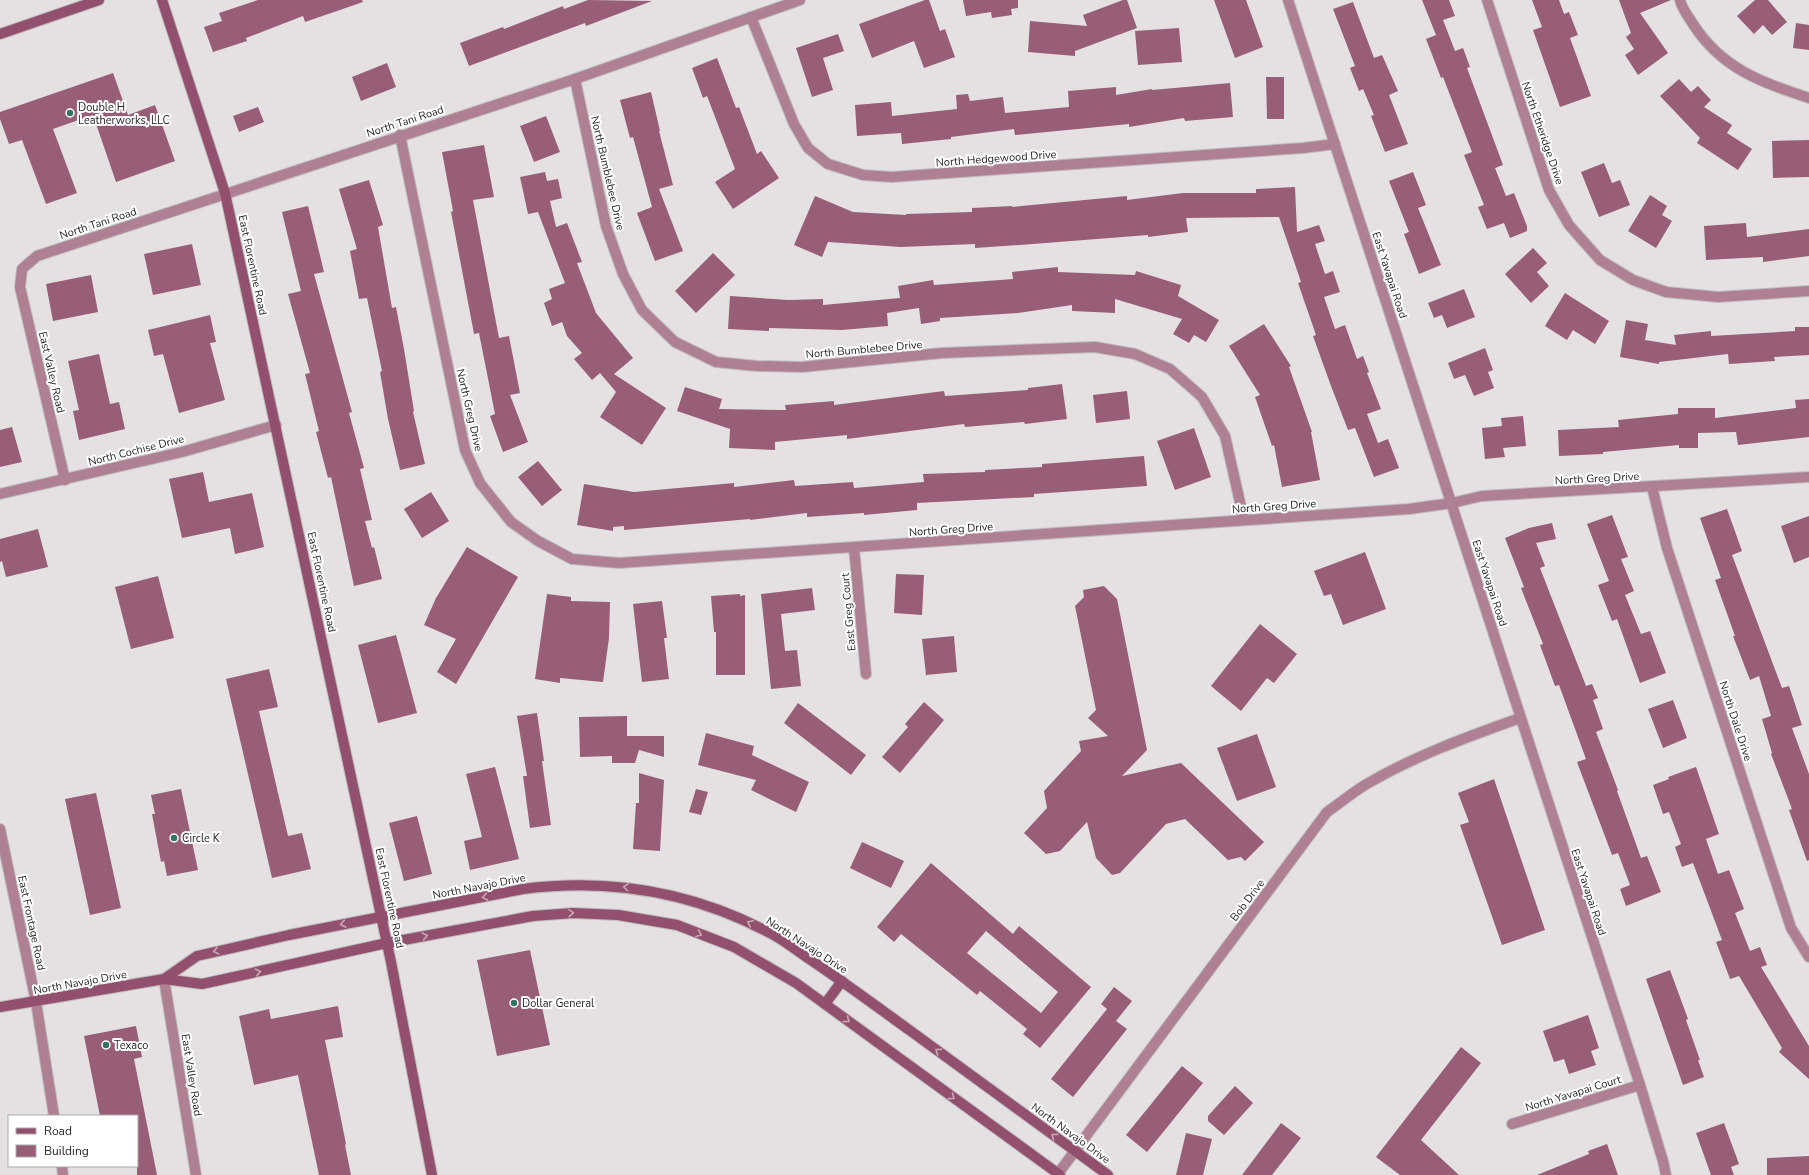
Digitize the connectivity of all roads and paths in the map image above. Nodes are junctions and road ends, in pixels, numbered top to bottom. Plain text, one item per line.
1 (99, 0) edge
2 (162, 0) edge
3 (800, 0) edge
4 (1288, 0) edge
5 (1487, 0) edge
6 (1680, 0) edge
7 (751, 17) junction
8 (0, 34) edge
9 (575, 79) junction
10 (1809, 98) edge
11 (400, 135) junction
12 (1335, 144) junction
13 (225, 193) junction
14 (22, 269) joint
15 (1809, 291) edge
16 (276, 425) junction
17 (1809, 477) edge
18 (65, 480) junction
19 (1652, 487) junction
20 (0, 494) edge
21 (1452, 504) junction
22 (1244, 520) junction
23 (854, 548) junction
24 (866, 674) dead end
25 (1520, 718) junction
26 (0, 829) edge
27 (381, 917) junction
28 (387, 943) junction
29 (1809, 957) edge
30 (164, 979) junction
31 (842, 981) junction
32 (36, 1002) junction
33 (825, 1004) junction
34 (0, 1007) edge
35 (1640, 1085) junction
36 (54, 1115) edge
37 (1512, 1124) dead end
38 (1074, 1150) junction
39 (196, 1175) edge
40 (432, 1175) edge
41 (1058, 1175) edge
42 (1108, 1175) edge
43 (1666, 1175) edge

1 - 8 street
2 - 13 street, East Florentine Road
3 - 7 street, North Tani Road
4 - 12 street, East Yavapai Road
5 - 15 street, North Etheridge Drive
6 - 10 street
7 - 9 street, North Tani Road
7 - 12 street, North Hedgewood Drive
9 - 11 street, North Tani Road
9 - 22 street, North Bumblebee Drive
11 - 13 street, North Tani Road
11 - 23 street, North Greg Drive
12 - 21 street, East Yavapai Road
13 - 14 street, North Tani Road
13 - 16 street, East Florentine Road
14 - 18 street, East Valley Road
16 - 18 street, North Cochise Drive
16 - 27 street, East Florentine Road
17 - 19 street, North Greg Drive
18 - 20 street, North Cochise Drive
19 - 21 street, North Greg Drive
19 - 29 street, North Dale Drive
21 - 22 street, North Greg Drive
21 - 25 street, East Yavapai Road
22 - 23 street, North Greg Drive
23 - 24 street, East Greg Court
25 - 35 street, East Yavapai Road
25 - 38 street, Bob Drive
26 - 32 street, East Frontage Road
27 - 28 street, East Florentine Road
27 -> 30 street, North Navajo Drive
31 -> 27 street, North Navajo Drive
30 -> 28 street, North Navajo Drive
28 -> 33 street, North Navajo Drive
28 - 40 street, East Florentine Road
30 - 32 street, North Navajo Drive
30 - 39 street, East Valley Road
31 - 33 street
38 -> 31 street, North Navajo Drive
32 - 34 street, North Navajo Drive
32 - 36 street, East Frontage Road
33 -> 41 street, North Navajo Drive
35 - 37 street, North Yavapai Court
35 - 43 street, East Yavapai Road
38 - 41 street, Bob Drive
38 - 42 street, North Navajo Drive

